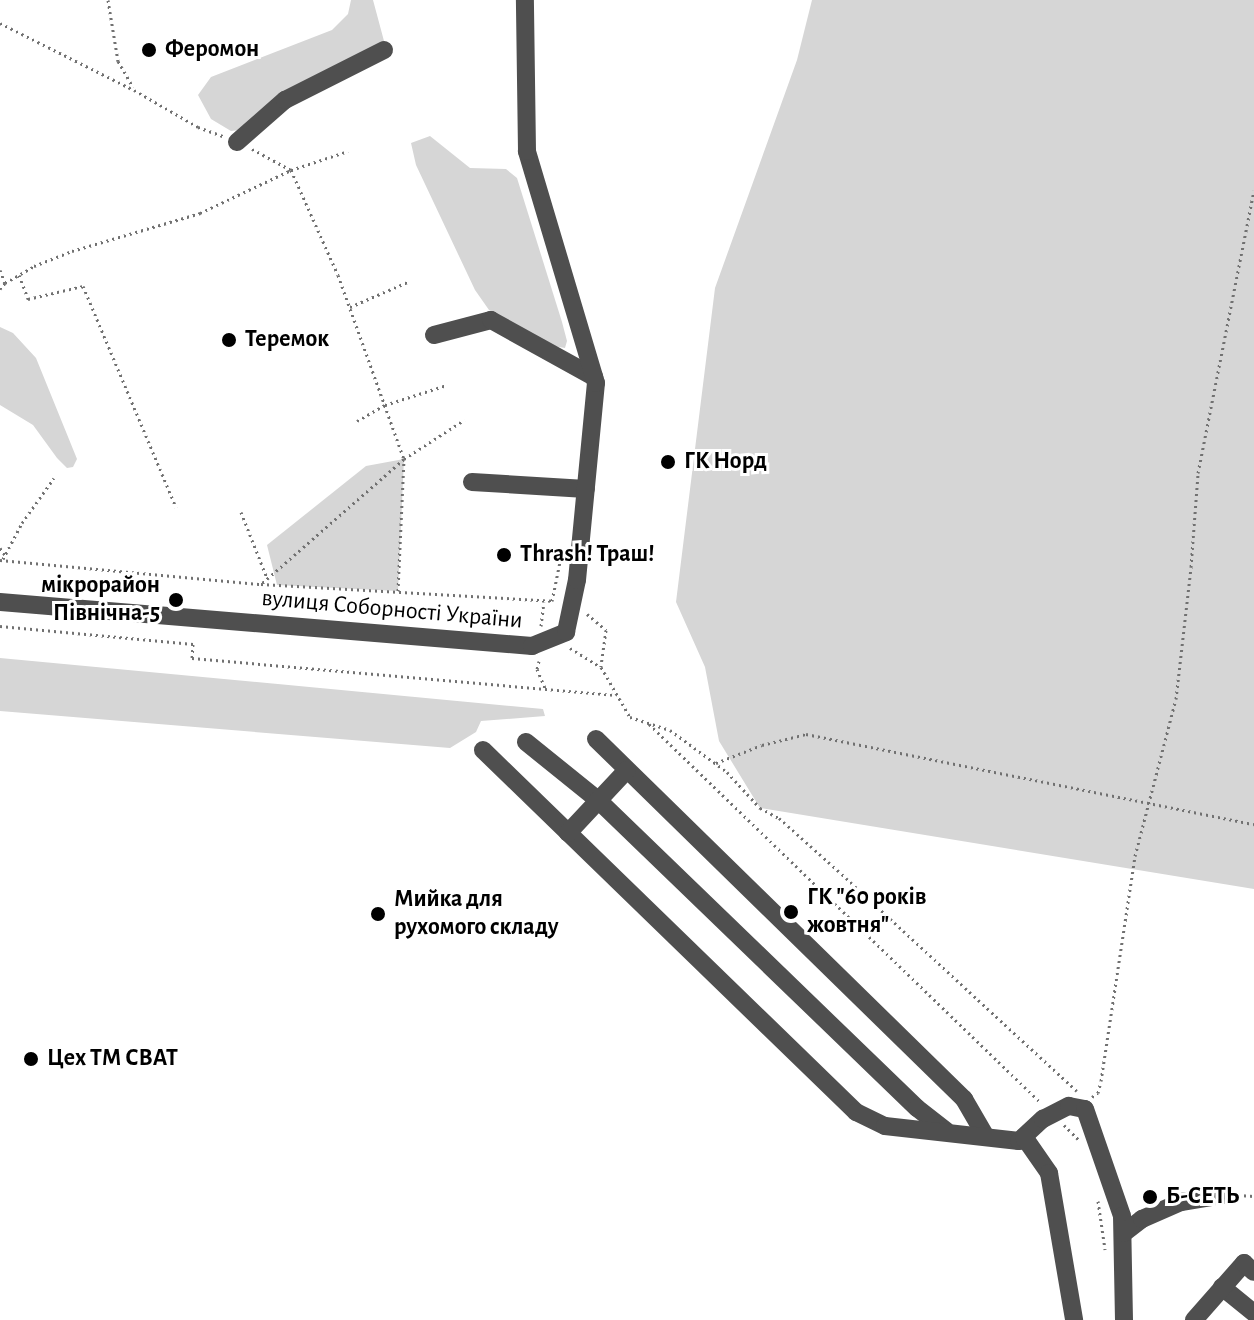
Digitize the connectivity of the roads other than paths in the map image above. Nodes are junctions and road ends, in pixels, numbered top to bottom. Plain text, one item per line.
1 (525, 0) edge
2 (384, 50) dead end
3 (237, 142) road end
4 (434, 335) dead end
5 (594, 377) junction
6 (472, 482) dead end
7 (586, 489) junction
8 (0, 602) edge
9 (596, 739) dead end
10 (526, 742) dead end
11 (483, 750) dead end
12 (627, 770) junction
13 (598, 800) junction
14 (568, 833) junction
15 (949, 1133) junction
16 (986, 1137) junction
17 (1024, 1137) junction
18 (1224, 1195) dead end
19 (1124, 1233) junction
20 (1254, 1272) edge
21 (1222, 1287) junction
22 (1254, 1313) edge
23 (1074, 1320) edge
24 (1124, 1320) edge
25 (1194, 1320) edge

1 - 5 street, вулиця Соборності України
2 - 3 street
4 - 5 street
5 - 7 street, вулиця Соборності України
6 - 7 street
7 - 8 street, вулиця Соборності України
9 - 12 street
10 - 13 street
11 - 14 street
12 - 13 street
12 - 16 street
13 - 14 street
13 - 15 street
14 - 15 street
15 - 16 street
16 - 17 street
17 - 19 street
17 - 23 street
18 - 19 street
19 - 24 street
20 - 21 street
21 - 22 street
21 - 25 street

